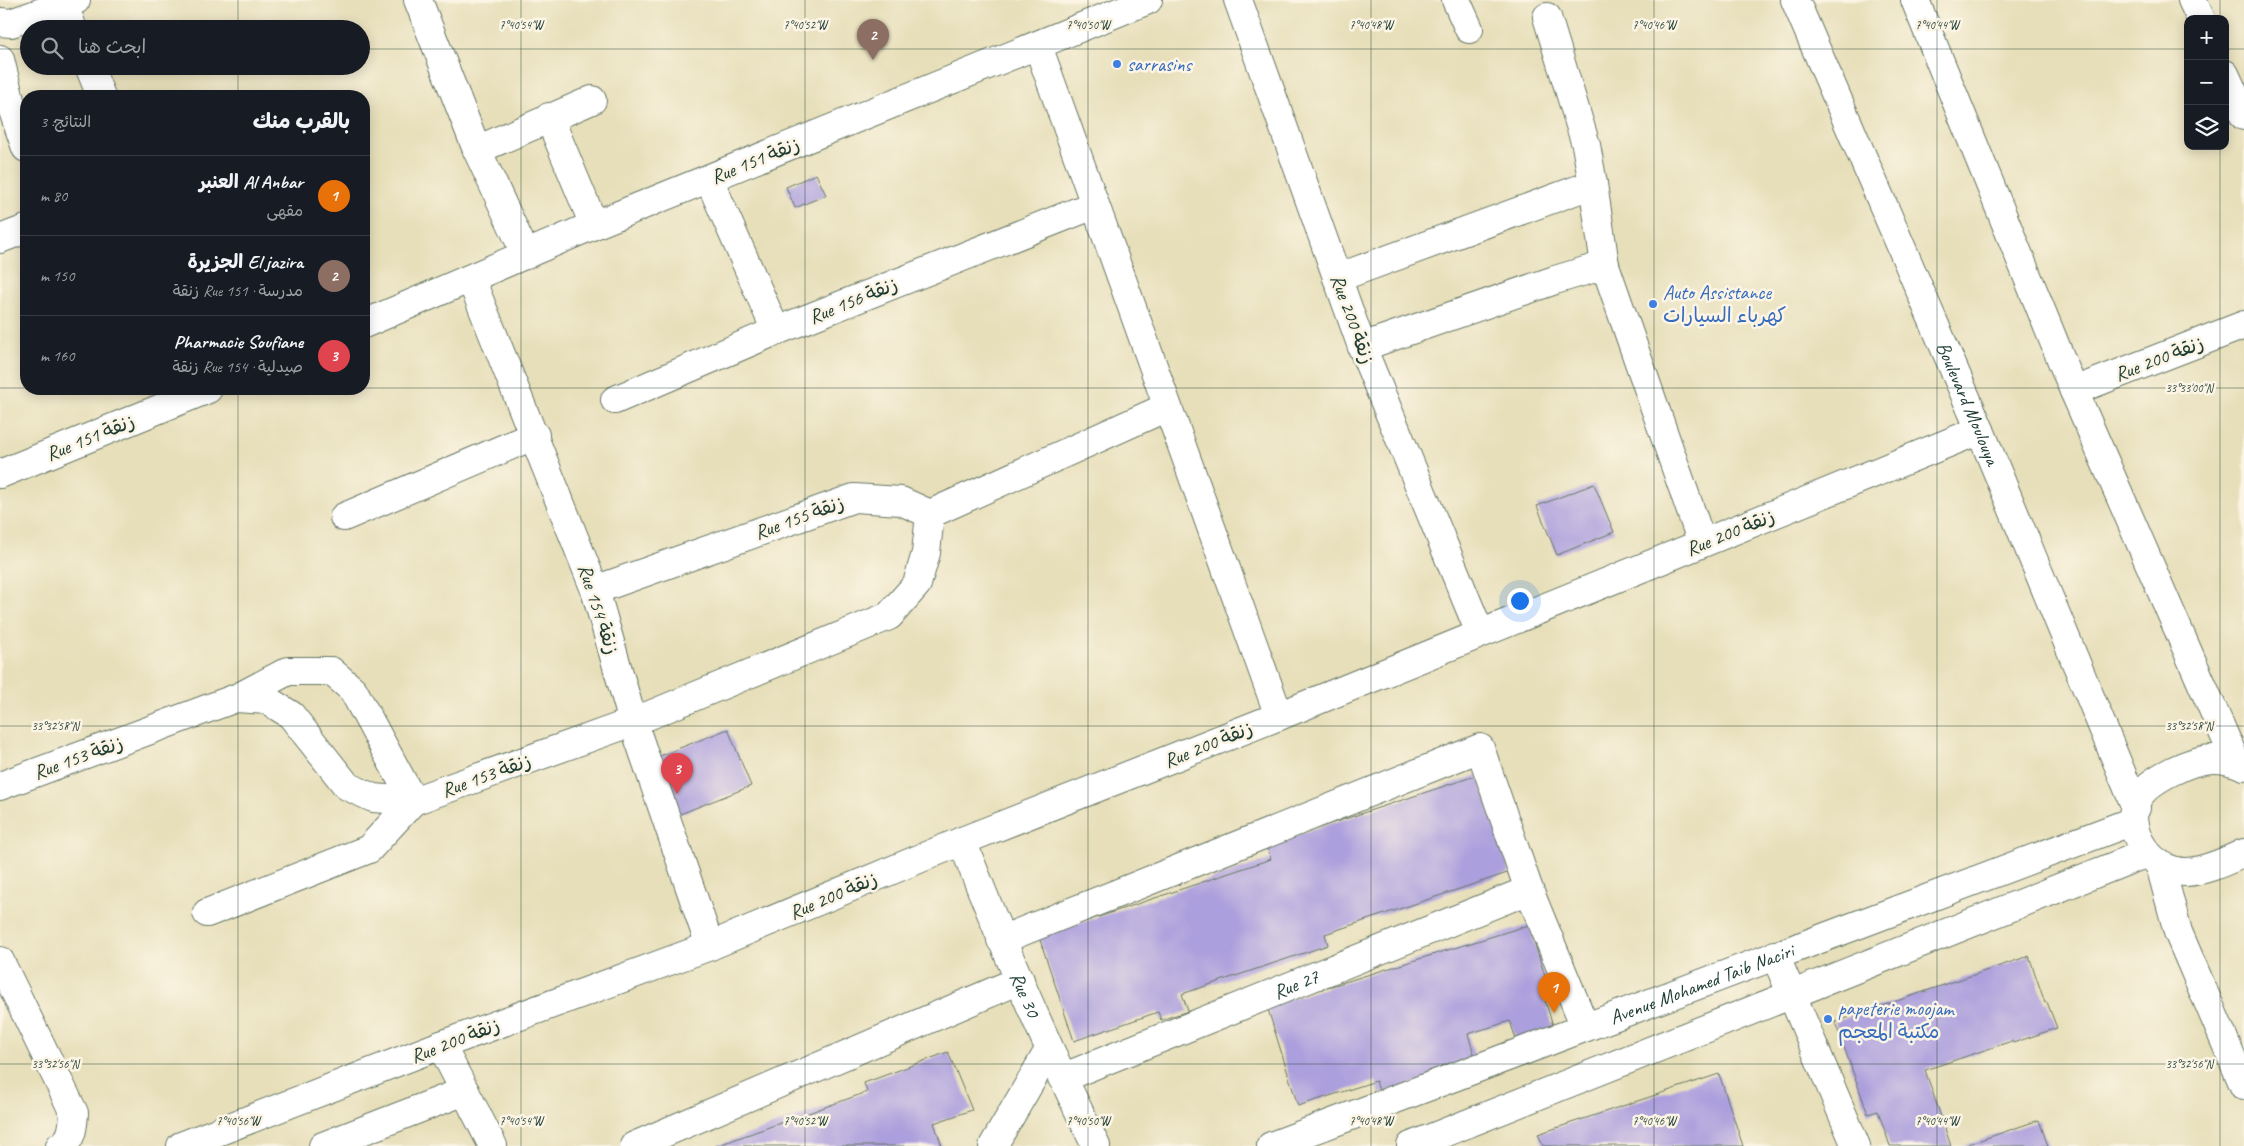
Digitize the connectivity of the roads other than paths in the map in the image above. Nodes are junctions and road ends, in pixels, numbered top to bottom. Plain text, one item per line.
1 (418, 0) edge
2 (1238, 0) edge
3 (1456, 0) edge
4 (1795, 0) edge
5 (1915, 0) edge
6 (2192, 0) edge
7 (1132, 3) edge
8 (71, 11) edge
9 (2198, 15) edge
10 (1547, 17) dead end
11 (26, 20) edge
12 (20, 21) edge
13 (0, 22) edge
14 (1469, 29) dead end
15 (1038, 46) junction
16 (0, 59) edge
17 (93, 75) edge
18 (2229, 83) edge
19 (99, 90) edge
20 (592, 100) dead end
21 (2244, 116) edge
22 (549, 117) junction
23 (20, 131) edge
24 (478, 150) junction
25 (709, 180) junction
26 (1594, 184) junction
27 (1094, 205) junction
28 (594, 225) junction
29 (20, 231) edge
30 (0, 239) edge
31 (526, 255) junction
32 (1605, 265) junction
33 (1337, 278) junction
34 (471, 279) junction
35 (370, 321) edge
36 (2244, 325) edge
37 (776, 331) junction
38 (1362, 347) junction
39 (2074, 391) junction
40 (193, 395) edge
41 (614, 400) dead end
42 (1167, 407) junction
43 (1980, 430) junction
44 (534, 435) junction
45 (0, 474) edge
46 (930, 514) junction
47 (344, 517) dead end
48 (1702, 543) junction
49 (595, 590) junction
50 (1480, 634) junction
51 (236, 698) junction
52 (1279, 716) junction
53 (633, 722) junction
54 (2240, 764) edge
55 (0, 786) edge
56 (413, 801) junction
57 (2134, 814) junction
58 (962, 841) junction
59 (2244, 853) edge
60 (2154, 859) junction
61 (1529, 890) junction
62 (207, 913) dead end
63 (1001, 940) junction
64 (710, 946) junction
65 (1775, 955) junction
66 (4, 978) edge
67 (1020, 980) junction
68 (1791, 994) junction
69 (1585, 1027) junction
70 (441, 1045) junction
71 (1049, 1050) junction
72 (1062, 1078) junction
73 (2244, 1086) edge
74 (465, 1090) junction
75 (1849, 1144) edge
76 (60, 1146) edge
77 (181, 1146) edge
78 (323, 1146) edge
79 (493, 1146) edge
80 (634, 1146) edge
81 (993, 1146) edge
82 (1096, 1146) edge
83 (1270, 1146) edge
84 (1411, 1146) edge

1 - 24 street
2 - 33 street, Rue 200 زنقة
3 - 14 street
4 - 43 street, Boulevard Moulouya
5 - 39 street
6 - 9 street
7 - 15 street, Rue 151 زنقة
8 - 11 street
10 - 26 street
12 - 13 street
15 - 25 street, Rue 151 زنقة
15 - 27 street
16 - 23 street
17 - 19 street
18 - 21 street
20 - 22 street
22 - 24 street
22 - 28 street
24 - 31 street
25 - 28 street, Rue 151 زنقة
25 - 37 street
26 - 32 street
26 - 33 street
27 - 37 street, Rue 156 زنقة
27 - 42 street
28 - 31 street, Rue 151 زنقة
29 - 30 street
31 - 34 street, Rue 151 زنقة
32 - 38 street
32 - 48 street
33 - 38 street, Rue 200 زنقة
34 - 35 street, Rue 151 زنقة
34 - 44 street, Rue 154 زنقة
36 - 39 street, Rue 200 زنقة
37 - 41 street, Rue 156 زنقة
38 - 50 street, Rue 200 زنقة
39 - 54 street
40 - 45 street, Rue 151 زنقة
42 - 46 street
42 - 52 street
43 - 48 street, Rue 200 زنقة
43 - 57 street, Boulevard Moulouya
44 - 47 street
44 - 49 street, Rue 154 زنقة
46 - 49 street, Rue 155 زنقة
46 - 53 street, Rue 153 زنقة
48 - 50 street, Rue 200 زنقة
49 - 53 street, Rue 154 زنقة
50 - 52 street, Rue 200 زنقة
51 - 55 street, Rue 153 زنقة
51 - 56 street, Rue 153 زنقة
51 - 56 street
52 - 58 street, Rue 200 زنقة
53 - 56 street, Rue 153 زنقة
53 - 64 street, Rue 154 زنقة
54 - 57 street
56 - 62 street
57 - 60 street, Boulevard Moulouya
57 - 65 street, Avenue Mohamed Taib Naciri
58 - 63 street, Rue 30
58 - 64 street, Rue 200 زنقة
59 - 60 street
60 - 68 street
60 - 73 street, Boulevard Moulouya
61 - 63 street
61 - 69 street
61 - 72 street, Rue 27
63 - 67 street, Rue 30
64 - 70 street, Rue 200 زنقة
65 - 68 street
65 - 69 street, Avenue Mohamed Taib Naciri
66 - 76 street
67 - 71 street, Rue 30
67 - 80 street
68 - 75 street
68 - 84 street
69 - 83 street, Avenue Mohamed Taib Naciri
70 - 74 street
70 - 77 street, Rue 200 زنقة
71 - 72 street, Rue 30
71 - 81 street
72 - 82 street, Rue 30
74 - 78 street
74 - 79 street

